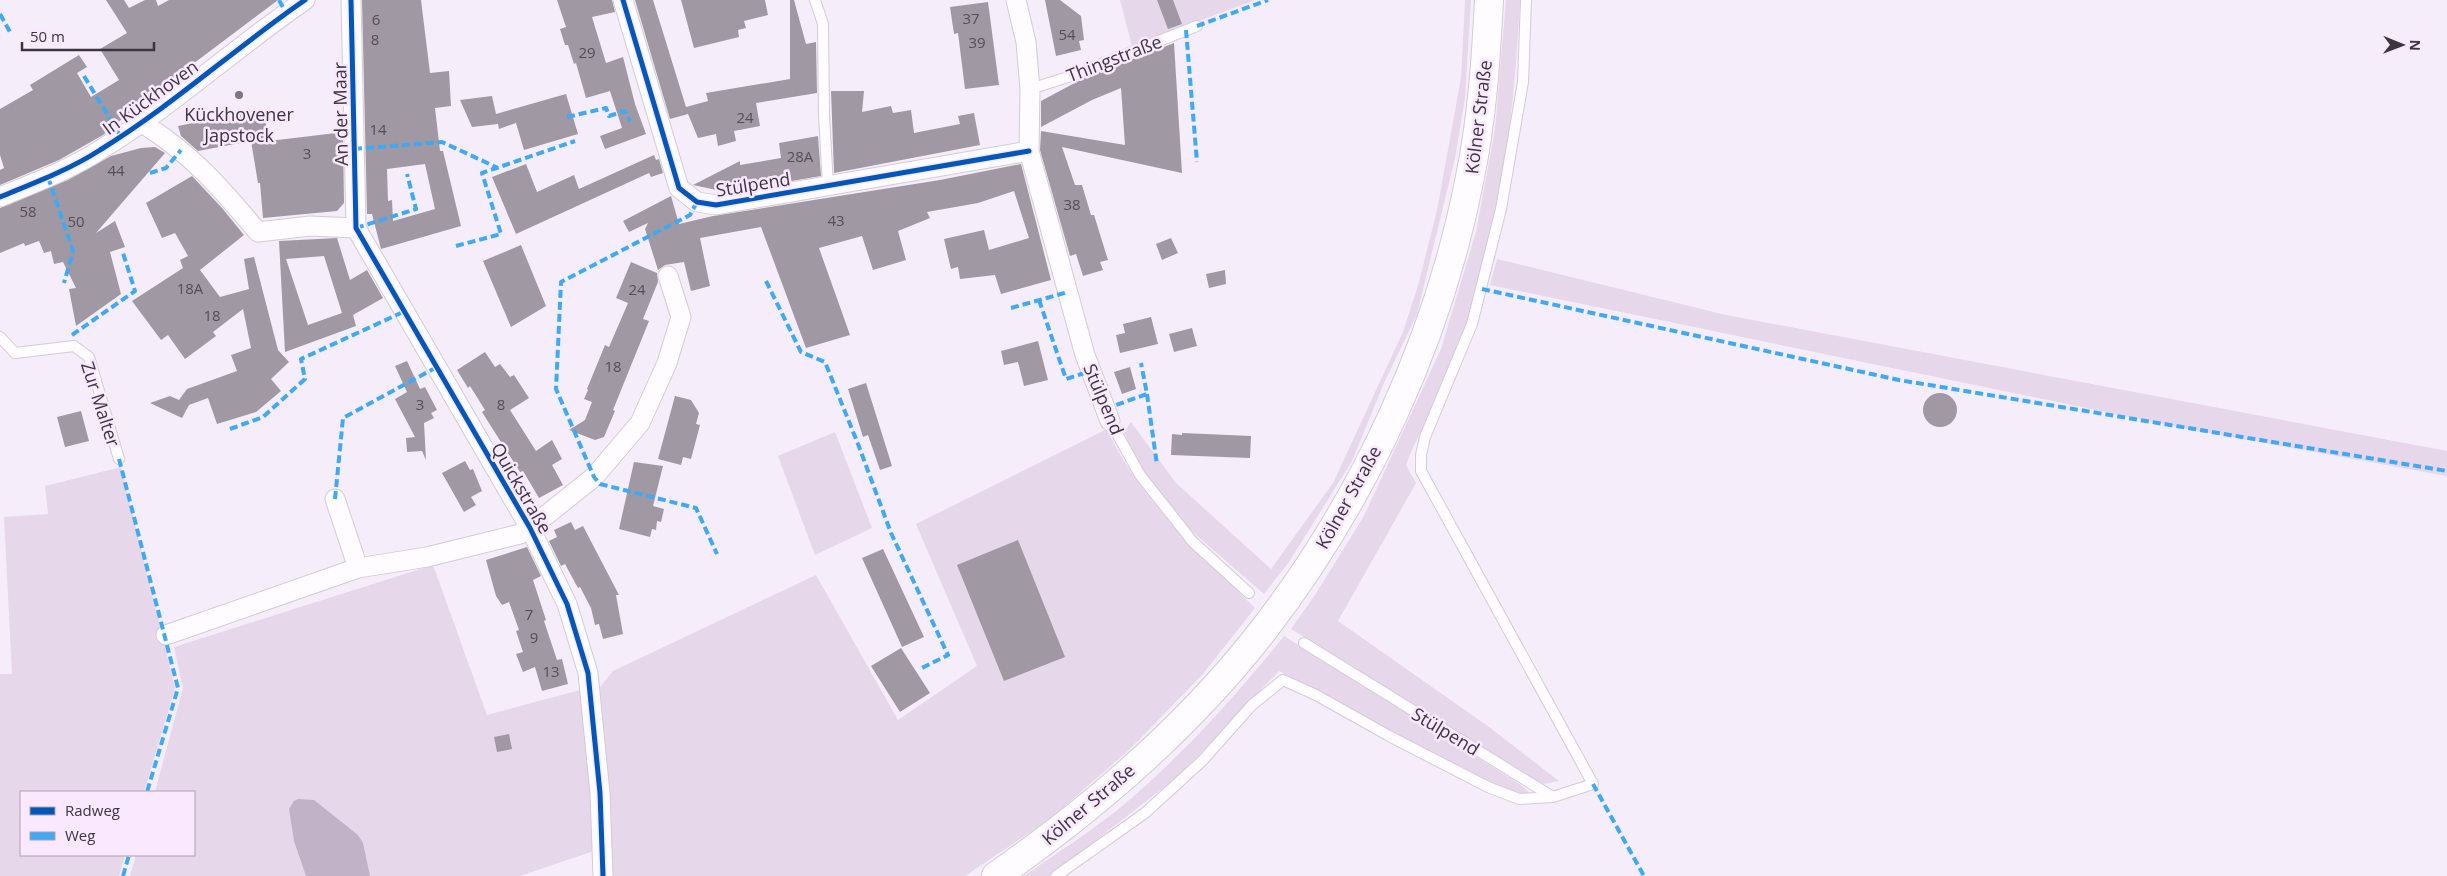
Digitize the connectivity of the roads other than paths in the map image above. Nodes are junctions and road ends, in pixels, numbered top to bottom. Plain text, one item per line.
1 (305, 0) edge
2 (351, 0) edge
3 (623, 0) edge
4 (814, 0) edge
5 (1016, 0) edge
6 (1489, 0) edge
7 (1526, 0) edge
8 (1197, 26) dead end
9 (1030, 89) junction
10 (142, 123) junction
11 (1028, 151) junction
12 (828, 186) junction
13 (0, 197) edge
14 (356, 228) junction
15 (668, 276) dead end
16 (0, 337) edge
17 (1110, 421) joint
18 (119, 459) dead end
19 (336, 499) dead end
20 (530, 528) junction
21 (358, 568) junction
22 (1249, 593) dead end
23 (166, 635) dead end
24 (1304, 643) dead end
25 (1553, 797) junction
26 (602, 876) edge
27 (996, 876) edge
28 (1056, 876) edge

1 - 10 street, In Kückhoven
2 - 14 street, An der Maar
3 - 12 street, Stülpend
4 - 12 lane
5 - 9 street
6 - 27 main road, Kölner Straße
7 - 25 lane
8 - 9 lane, Thingstraße
9 - 11 street
10 - 13 street, In Kückhoven
10 - 14 street
11 - 12 street, Stülpend
11 - 17 street, Stülpend
14 - 20 street, Quickstraße
15 - 20 street, Quickstraße
16 - 18 lane, Zur Malter
17 - 22 lane, Stülpend
19 - 21 street
20 - 21 street
20 - 26 street, Quickstraße
21 - 23 street
24 - 25 lane, Stülpend
25 - 28 lane

